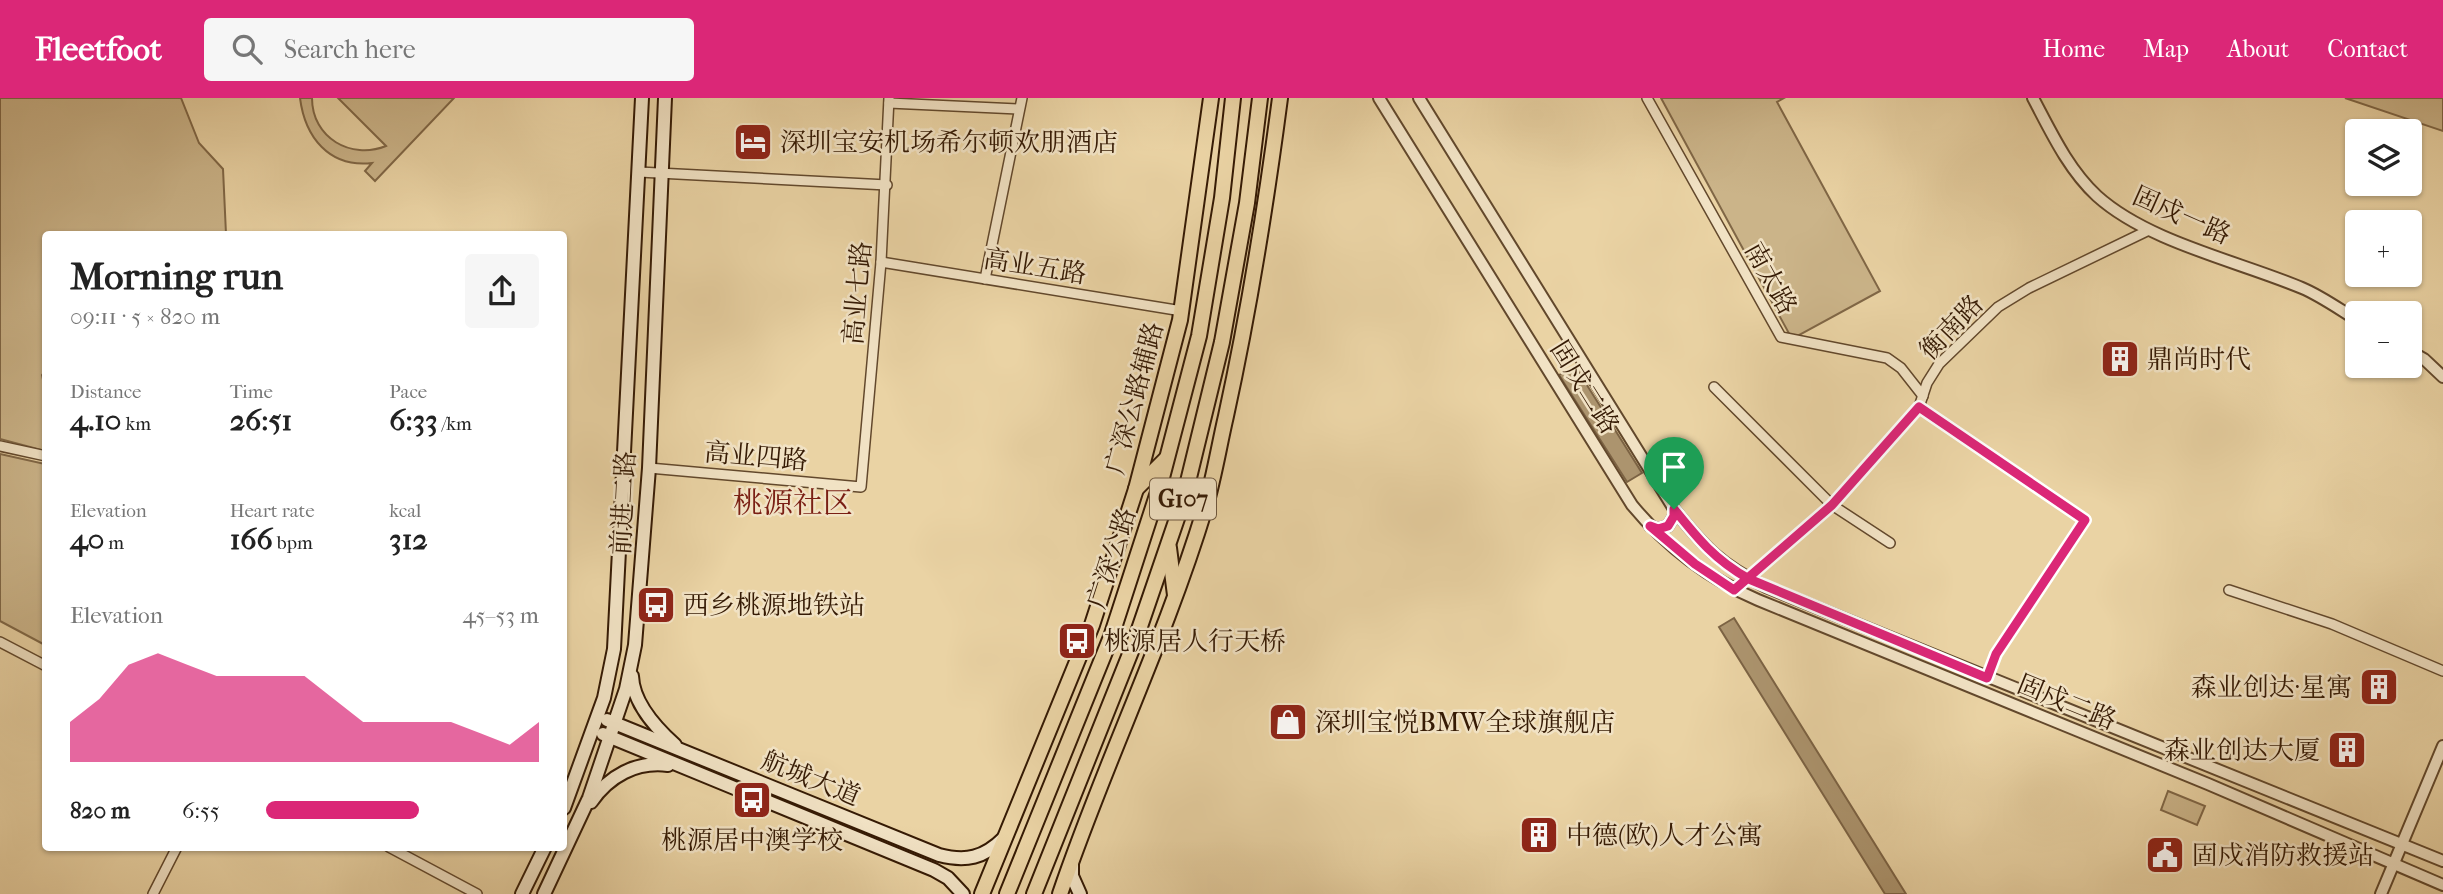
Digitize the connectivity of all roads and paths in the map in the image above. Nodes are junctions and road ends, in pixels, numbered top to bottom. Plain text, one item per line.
1 (642, 98) edge
2 (665, 98) edge
3 (1022, 98) edge
4 (1211, 98) edge
5 (1233, 98) edge
6 (1260, 98) edge
7 (1280, 98) edge
8 (1379, 98) edge
9 (1419, 98) edge
10 (1647, 98) edge
11 (2033, 98) edge
12 (889, 101) edge
13 (1019, 109) junction
14 (639, 172) junction
15 (661, 173) junction
16 (887, 185) junction
17 (2149, 230) junction
18 (881, 262) junction
19 (985, 279) junction
20 (1182, 311) junction
21 (2345, 313) edge
22 (2422, 358) edge
23 (2443, 377) edge
24 (1714, 387) dead end
25 (1923, 396) junction
26 (1919, 407) junction
27 (0, 446) edge
28 (42, 455) edge
29 (1167, 458) junction
30 (649, 468) junction
31 (861, 487) joint
32 (1136, 489) junction
33 (1832, 505) junction
34 (1674, 509) junction
35 (1650, 526) junction
36 (1890, 542) dead end
37 (1169, 543) junction
38 (1749, 579) junction
39 (1734, 590) junction
40 (2229, 590) dead end
41 (1175, 595) junction
42 (0, 642) edge
43 (42, 664) edge
44 (632, 664) junction
45 (2443, 671) edge
46 (1987, 678) junction
47 (598, 717) junction
48 (615, 723) junction
49 (593, 730) junction
50 (610, 737) junction
51 (2443, 746) edge
52 (687, 752) junction
53 (681, 766) junction
54 (567, 800) edge
55 (581, 817) junction
56 (1004, 838) junction
57 (2402, 844) junction
58 (567, 846) edge
59 (175, 851) edge
60 (397, 851) edge
61 (543, 851) edge
62 (565, 851) edge
63 (1073, 856) junction
64 (2443, 861) edge
65 (2394, 865) junction
66 (2443, 885) edge
67 (153, 894) edge
68 (477, 894) edge
69 (522, 894) edge
70 (544, 894) edge
71 (963, 894) edge
72 (982, 894) edge
73 (1007, 894) edge
74 (1034, 894) edge
75 (1059, 894) edge
76 (1080, 894) edge
77 (2381, 894) edge

1 - 14 main road, 前进二路
2 - 15 main road, 前进二路
3 - 13 street
4 - 20 main road, 广深公路辅路
5 - 29 main road, 广深公路 / G107
6 - 37 main road, 广深公路 / G107
7 - 41 main road
8 - 35 street, 固戍二路
9 - 34 street, 固戍二路
10 - 25 street, 南太路
11 - 17 street, 固戍一路
12 - 13 street
12 - 16 street, 高业七路
13 - 19 street
14 - 15 street
14 - 47 main road, 前进二路
15 - 16 street
15 - 30 main road, 前进二路
16 - 18 street, 高业七路
17 - 21 street, 固戍一路
17 - 25 street, 衡南路
18 - 19 street, 高业五路
18 - 31 street, 高业七路
19 - 20 street, 高业五路
20 - 32 main road, 广深公路辅路
22 - 23 street
24 - 33 street
25 - 26 street, 衡南路
26 - 33 street, 衡南路
26 - 46 street
27 - 28 street
29 - 32 main road
29 - 73 main road, 广深公路 / G107
30 - 31 street, 高业四路
30 - 44 main road, 前进二路
32 - 56 main road, 广深公路辅路
33 - 36 street
33 - 38 street, 衡南路
34 - 35 street
34 - 38 street, 固戍二路
35 - 39 street, 固戍二路
37 - 41 main road
37 - 74 main road, 广深公路 / G107
38 - 39 street, 衡南路
38 - 46 street, 固戍二路
39 - 65 street, 固戍二路
40 - 45 street
41 - 63 main road
42 - 43 street
44 - 48 main road, 前进二路
44 - 52 main road
46 - 57 street, 固戍二路
47 - 48 main road, 航城大道
47 - 49 main road, 前进二路
48 - 50 main road, 前进二路
48 - 52 main road, 航城大道
49 - 50 main road, 航城大道
49 - 54 main road, 前进二路
50 - 53 main road, 航城大道
50 - 55 main road, 前进二路
51 - 57 street
52 - 56 main road, 航城大道
53 - 55 main road
53 - 71 main road, 航城大道
55 - 58 main road, 前进二路
56 - 72 main road, 广深公路辅路
57 - 64 street, 固戍二路
57 - 65 street
59 - 67 street
60 - 68 street
61 - 69 main road
62 - 70 main road, 前进二路
63 - 75 main road
63 - 76 main road
65 - 66 street, 固戍二路
65 - 77 street

